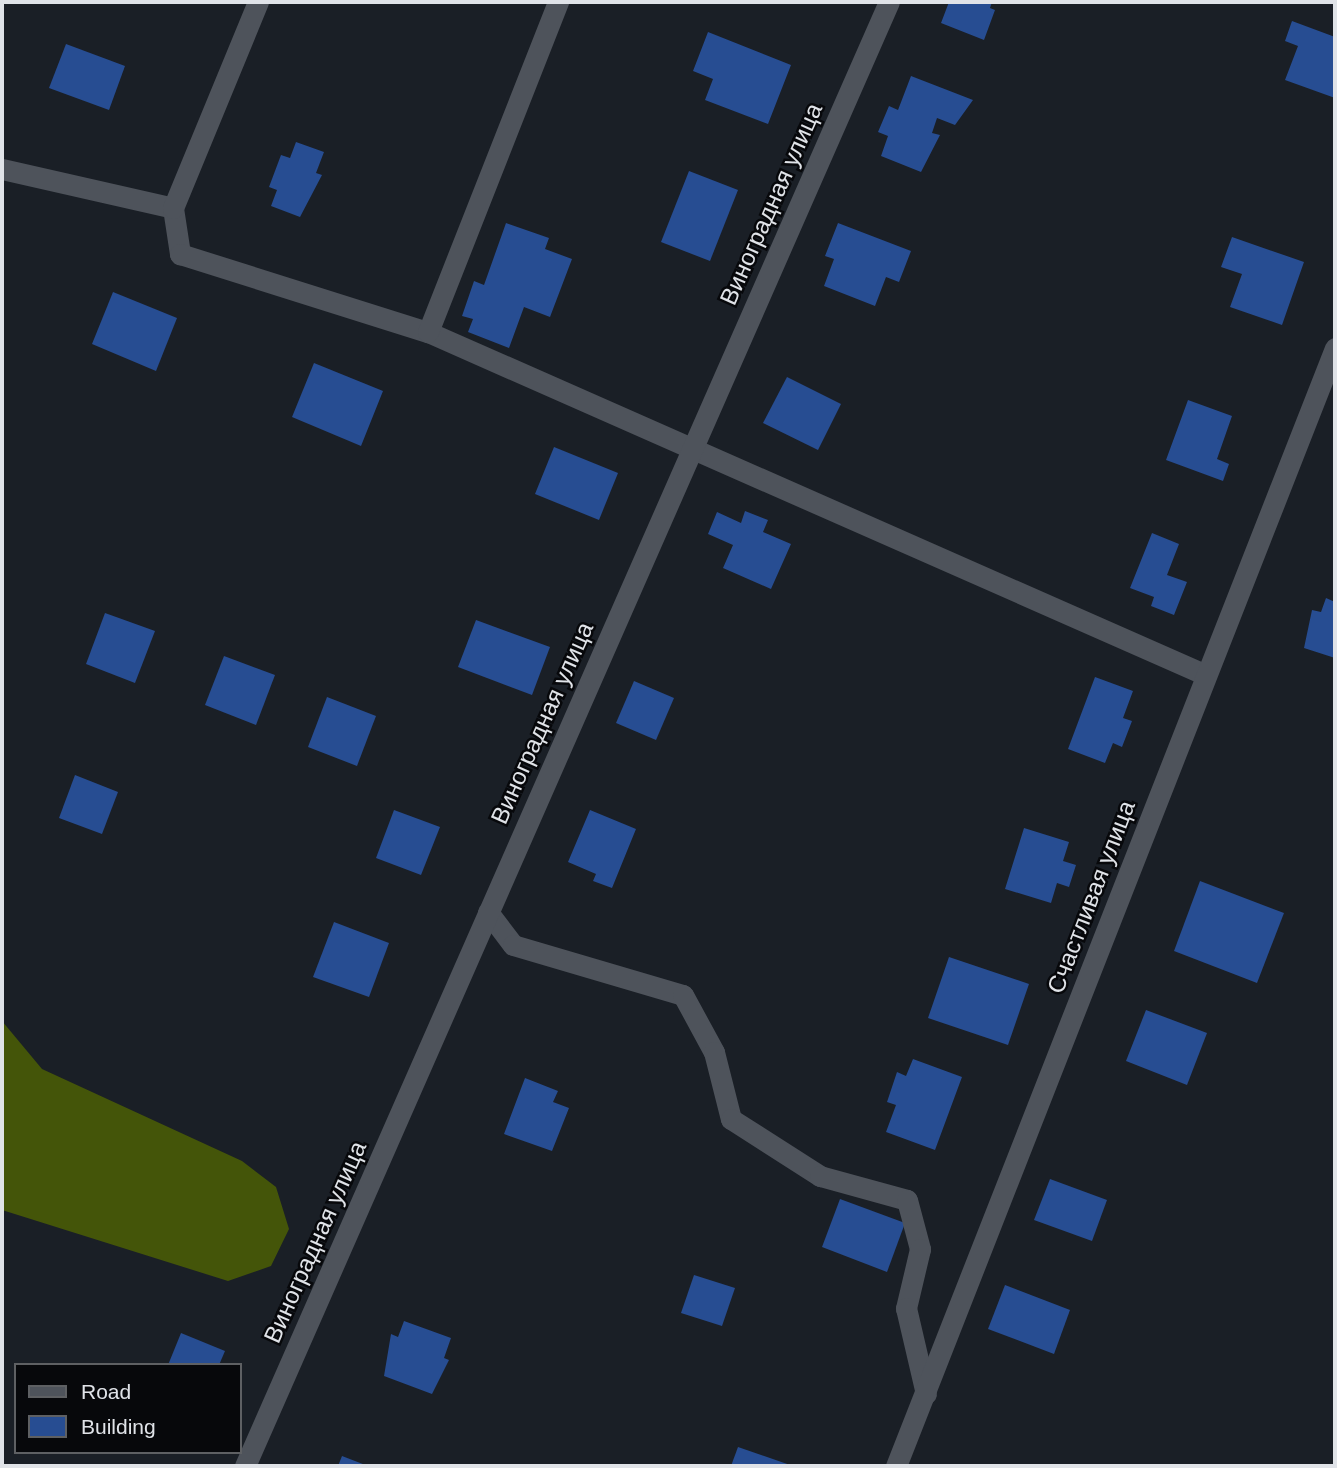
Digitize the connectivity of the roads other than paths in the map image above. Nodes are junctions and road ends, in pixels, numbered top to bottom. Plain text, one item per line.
1 (258, 2) edge
2 (558, 2) edge
3 (889, 2) edge
4 (2, 169) edge
5 (173, 208) junction
6 (428, 332) junction
7 (1335, 348) edge
8 (692, 449) junction
9 (1206, 675) junction
10 (488, 912) junction
11 (926, 1394) junction
12 (245, 1466) edge
13 (896, 1466) edge

1 - 5 street
2 - 6 street
3 - 8 street, Виноградная улица
4 - 5 street
5 - 6 street
6 - 8 street
7 - 9 street, Счастливая улица
8 - 9 street
8 - 10 street, Виноградная улица
9 - 11 street, Счастливая улица
10 - 11 street
10 - 12 street, Виноградная улица
11 - 13 street, Счастливая улица

